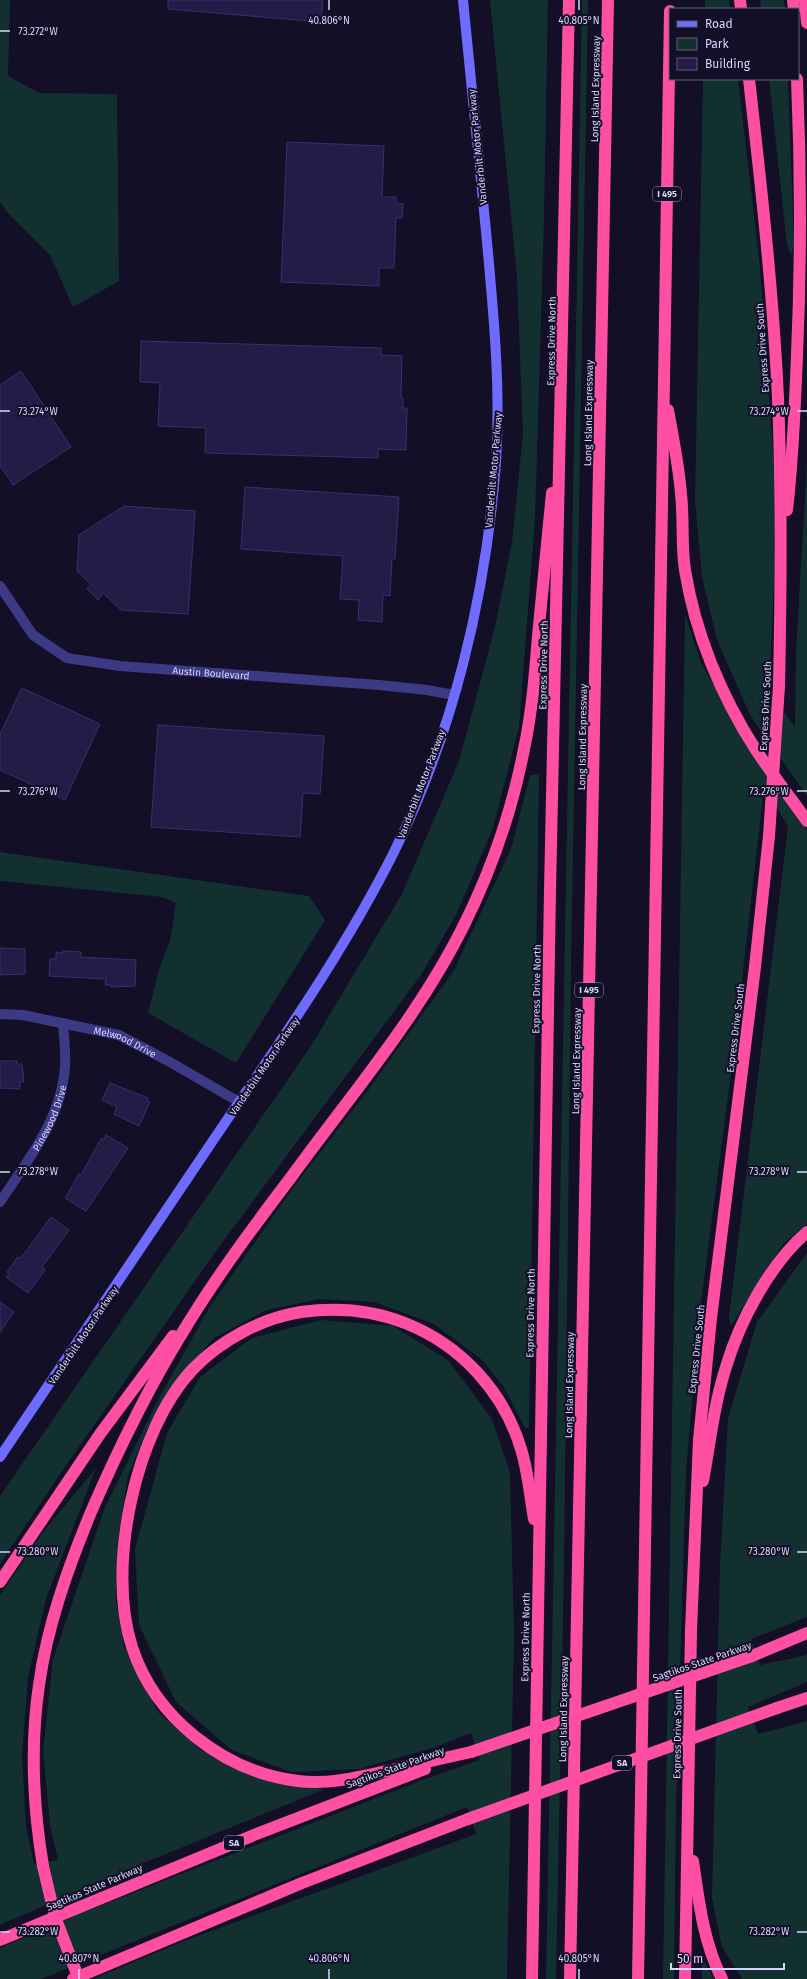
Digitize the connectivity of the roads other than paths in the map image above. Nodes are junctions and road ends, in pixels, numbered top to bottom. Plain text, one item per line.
1 (463, 0) edge
2 (569, 0) edge
3 (608, 0) edge
4 (805, 0) edge
5 (807, 23) edge
6 (669, 62) edge
7 (749, 80) edge
8 (797, 80) edge
9 (663, 377) junction
10 (562, 382) junction
11 (781, 563) junction
12 (0, 586) edge
13 (454, 695) junction
14 (807, 821) edge
15 (0, 1014) edge
16 (63, 1023) junction
17 (239, 1102) junction
18 (0, 1202) edge
19 (807, 1232) edge
20 (213, 1284) junction
21 (0, 1457) edge
22 (694, 1521) junction
23 (539, 1553) junction
24 (0, 1582) edge
25 (807, 1633) edge
26 (807, 1640) edge
27 (752, 1656) junction
28 (807, 1698) edge
29 (807, 1703) edge
30 (777, 1708) junction
31 (471, 1752) junction
32 (688, 1824) junction
33 (0, 1940) edge
34 (73, 1979) edge
35 (79, 1979) edge
36 (532, 1979) edge
37 (570, 1979) edge
38 (638, 1979) edge
39 (685, 1979) edge
40 (722, 1979) edge

1 - 13 main road, Vanderbilt Motor Parkway
2 - 10 highway, Express Drive North
3 - 37 highway, Long Island Expressway / I 495
4 - 5 highway
6 - 9 highway, I 495
7 - 11 highway, Express Drive South
8 - 11 highway
9 - 14 highway
9 - 38 highway, I 495
10 - 20 highway
10 - 23 highway, Express Drive North
11 - 22 highway, Express Drive South, bridge
12 - 13 street, Austin Boulevard
13 - 17 main road, Vanderbilt Motor Parkway
15 - 16 street, Melwood Drive
16 - 17 street, Melwood Drive
16 - 18 street, Pinewood Drive
17 - 21 main road, Vanderbilt Motor Parkway
19 - 22 highway
20 - 24 highway
20 - 35 highway, bridge
22 - 32 highway, Express Drive South
23 - 31 highway
23 - 36 highway, Express Drive North
25 - 27 highway
26 - 27 highway, Sagtikos State Parkway / SA
27 - 31 highway, Sagtikos State Parkway / SA, bridge
28 - 30 highway, SA
29 - 30 highway
30 - 34 highway, SA, bridge
31 - 33 highway, Sagtikos State Parkway / SA
32 - 39 highway, Express Drive South
32 - 40 highway

